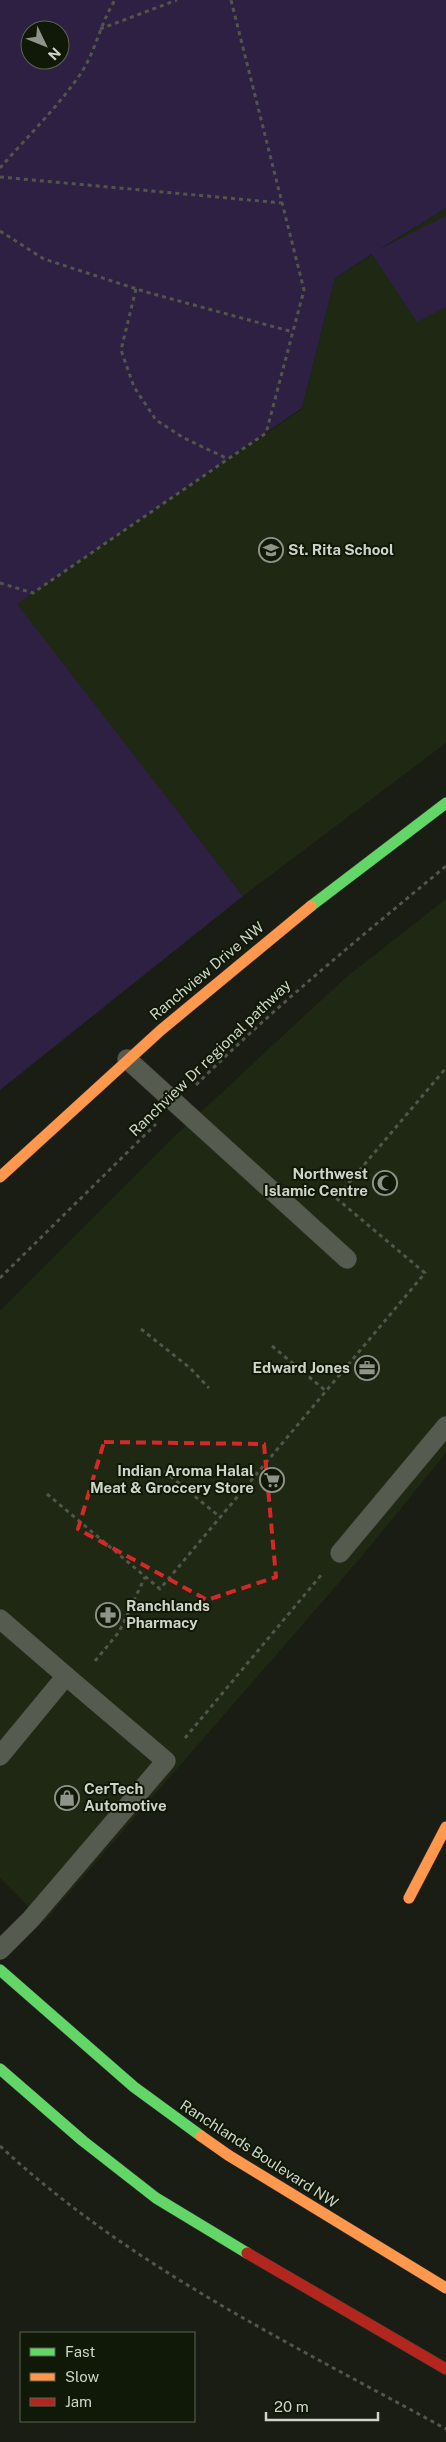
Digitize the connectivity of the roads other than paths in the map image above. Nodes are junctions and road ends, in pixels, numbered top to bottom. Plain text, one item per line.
1 (446, 803) edge
2 (127, 1059) junction
3 (0, 1177) edge
4 (347, 1259) dead end
5 (446, 1426) edge
6 (340, 1553) road end
7 (0, 1619) edge
8 (71, 1680) junction
9 (2, 1750) edge
10 (446, 1827) edge
11 (409, 1898) dead end
12 (0, 1950) edge
13 (0, 1970) edge
14 (0, 2069) edge
15 (446, 2288) edge
16 (446, 2369) edge

1 - 2 street, Ranchview Drive NW
2 - 3 street, Ranchview Drive NW
2 - 4 lane
5 - 6 lane
7 - 8 lane
8 - 9 lane
8 - 12 lane
10 - 11 street
13 - 15 street, Ranchlands Boulevard NW
14 - 16 street

